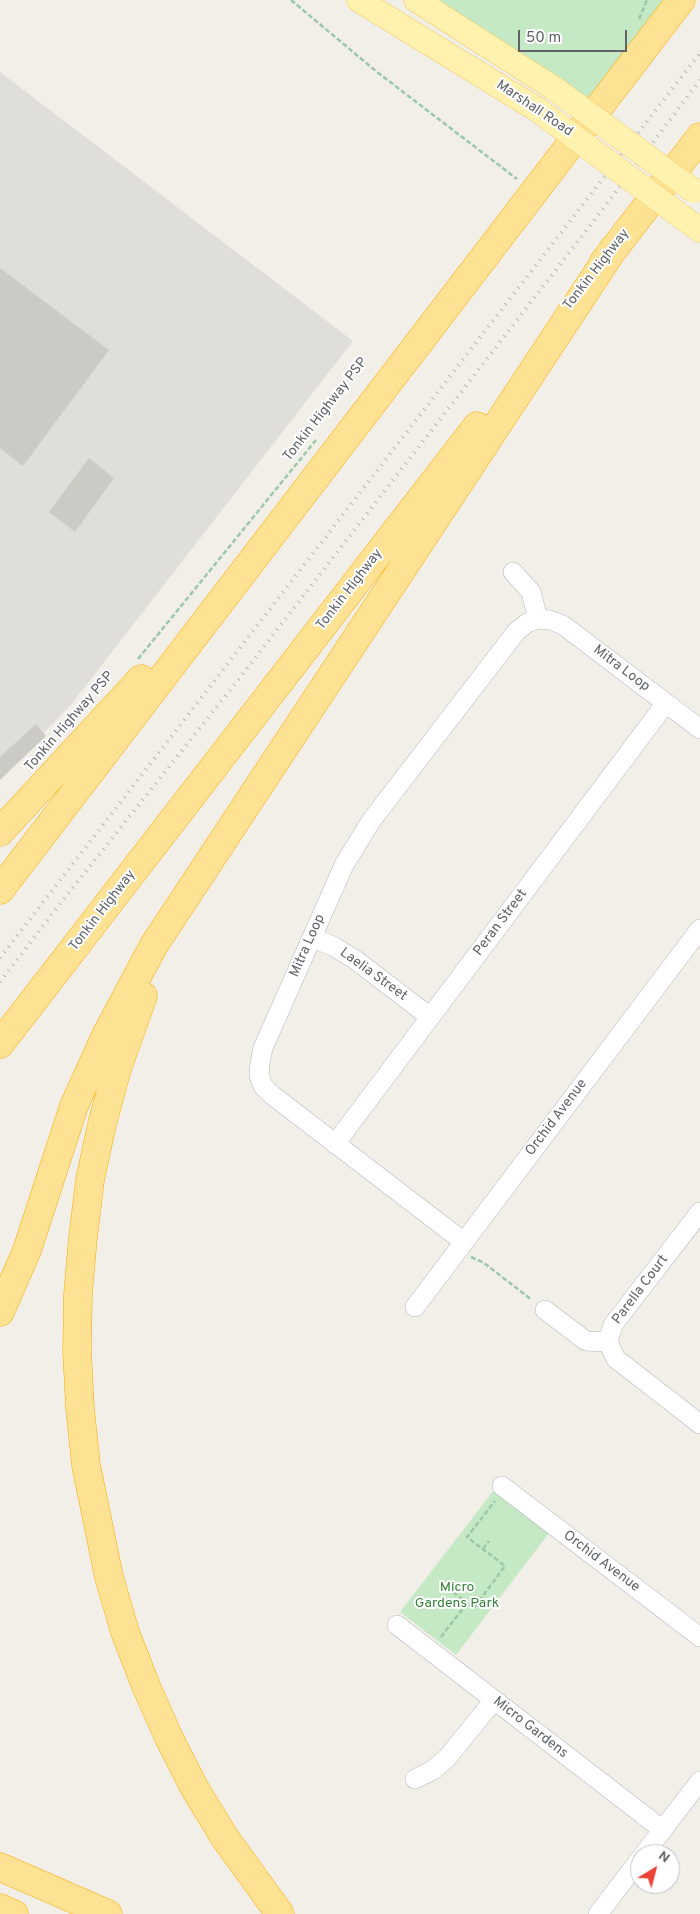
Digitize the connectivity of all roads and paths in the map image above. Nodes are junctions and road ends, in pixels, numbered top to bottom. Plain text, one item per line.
1 (291, 0) edge
2 (359, 0) edge
3 (416, 0) edge
4 (647, 0) edge
5 (681, 0) edge
6 (638, 20) dead end
7 (700, 137) edge
8 (525, 180) junction
9 (697, 194) edge
10 (700, 230) edge
11 (614, 248) junction
12 (317, 439) dead end
13 (513, 572) dead end
14 (538, 619) junction
15 (136, 661) dead end
16 (666, 703) junction
17 (700, 729) edge
18 (0, 832) edge
19 (210, 861) junction
20 (0, 890) edge
21 (700, 929) edge
22 (312, 938) junction
23 (430, 1017) junction
24 (0, 1044) edge
25 (335, 1144) junction
26 (700, 1212) edge
27 (461, 1246) junction
28 (415, 1307) dead end
29 (545, 1310) joint
30 (0, 1312) edge
31 (608, 1342) junction
32 (700, 1424) edge
33 (503, 1487) joint
34 (490, 1541) dead end
35 (483, 1549) junction
36 (453, 1592) dead end
37 (467, 1603) junction
38 (397, 1625) dead end
39 (700, 1637) edge
40 (431, 1651) junction
41 (494, 1700) junction
42 (414, 1779) dead end
43 (700, 1781) edge
44 (663, 1830) junction
45 (652, 1844) edge
46 (0, 1867) edge
47 (630, 1872) edge
48 (0, 1908) edge
49 (14, 1914) edge
50 (108, 1914) edge
51 (280, 1914) edge
52 (598, 1914) edge

1 - 8 path
2 - 10 main road, Marshall Road, bridge
3 - 9 main road, Marshall Road, bridge
4 - 6 path
5 - 8 highway
7 - 11 highway, Tonkin Highway
8 - 18 highway
8 - 20 highway
11 - 19 highway
11 - 24 highway, Tonkin Highway
12 - 15 path, Tonkin Highway PSP
13 - 14 street
14 - 16 street, Mitra Loop
14 - 22 street, Mitra Loop
16 - 17 street, Mitra Loop
16 - 23 street, Peran Street
19 - 30 highway
19 - 51 highway
21 - 27 street, Orchid Avenue
22 - 23 street, Laelia Street
22 - 25 street, Mitra Loop
23 - 25 street, Peran Street
25 - 27 street, Mitra Loop
26 - 31 street, Parella Court
27 - 28 street, Orchid Avenue
27 - 29 path
29 - 31 street
31 - 32 street, Parella Court
33 - 35 path
33 - 39 street, Orchid Avenue
34 - 35 path
35 - 37 path
36 - 37 path
37 - 40 path
38 - 40 street, Micro Gardens
40 - 41 street, Micro Gardens
41 - 42 street
41 - 44 street, Micro Gardens
43 - 44 street
44 - 45 street
46 - 50 highway
47 - 52 street
48 - 49 highway

